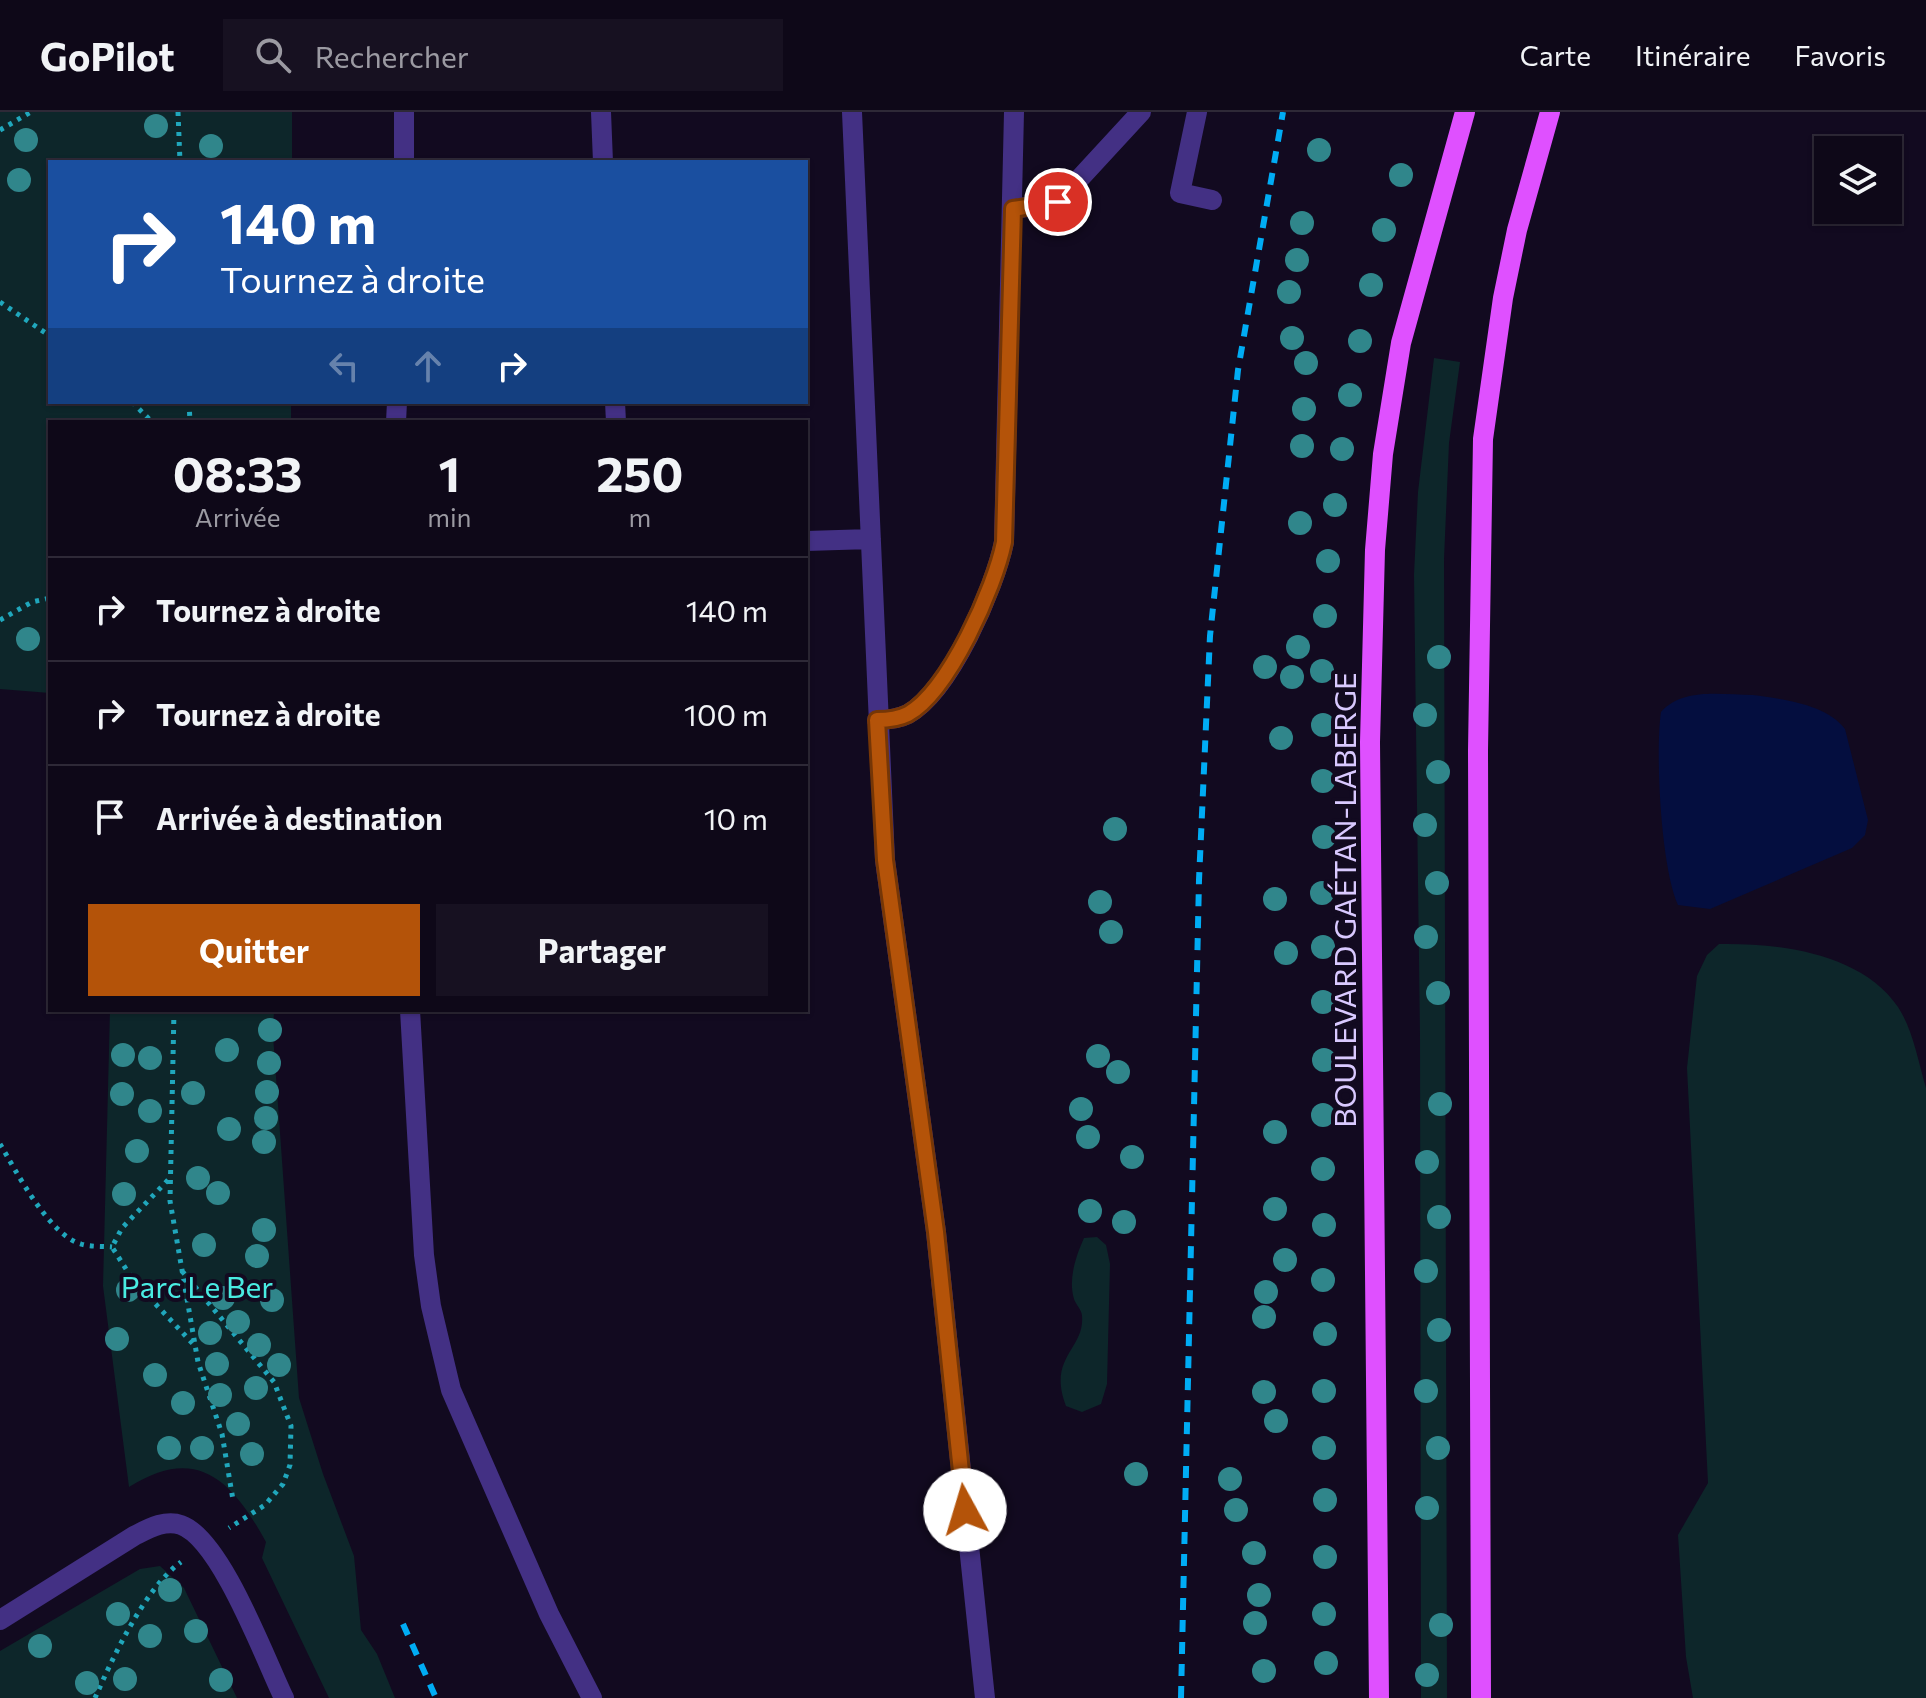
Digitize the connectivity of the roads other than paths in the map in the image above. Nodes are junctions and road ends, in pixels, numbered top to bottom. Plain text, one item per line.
1 (404, 112) edge
2 (601, 112) edge
3 (852, 112) edge
4 (1014, 112) edge
5 (1141, 112) edge
6 (1197, 112) edge
7 (1465, 112) edge
8 (1550, 112) edge
9 (404, 160) edge
10 (603, 160) edge
11 (1212, 200) dead end
12 (1013, 209) junction
13 (871, 539) junction
14 (808, 541) edge
15 (877, 720) junction
16 (410, 1012) edge
17 (0, 1620) edge
18 (284, 1698) edge
19 (592, 1698) edge
20 (985, 1698) edge
21 (1379, 1698) edge
22 (1481, 1698) edge

1 - 9 street
2 - 10 street
3 - 13 street
4 - 12 street
5 - 12 street
6 - 11 street
7 - 21 main road, BOULEVARD GAÉTAN-LABERGE
8 - 22 main road
12 - 15 street
13 - 14 street
13 - 15 street
15 - 20 street
16 - 19 street
17 - 18 street

